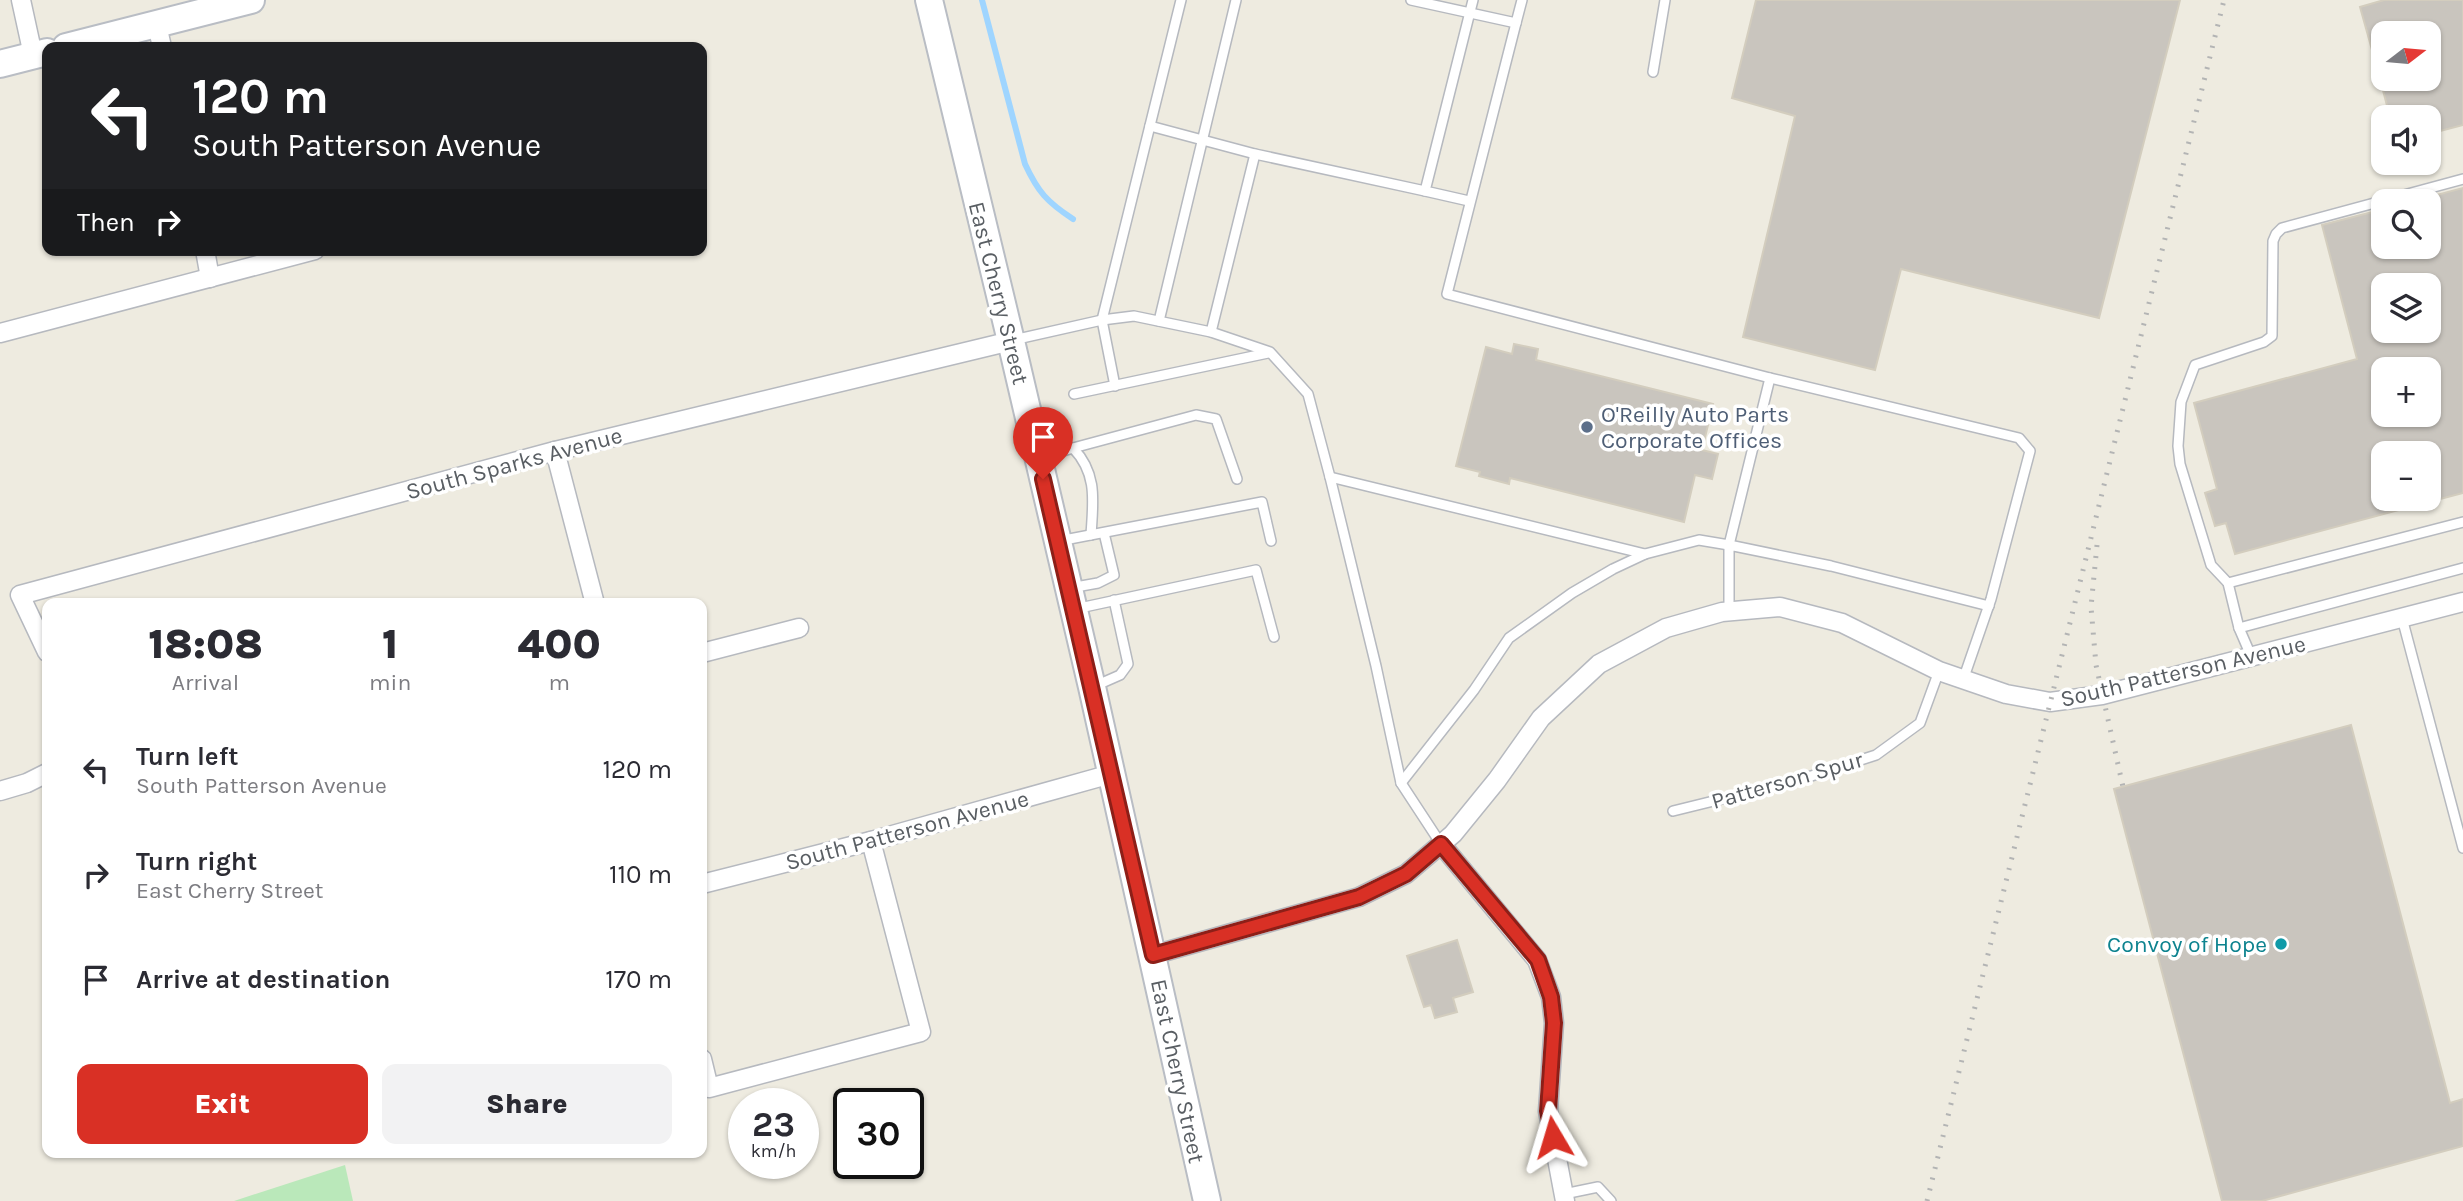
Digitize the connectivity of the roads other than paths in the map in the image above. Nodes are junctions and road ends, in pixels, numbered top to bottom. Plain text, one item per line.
1 (21, 0) edge
2 (251, 0) edge
3 (929, 0) edge
4 (1181, 0) edge
5 (1236, 0) edge
6 (1412, 0) edge
7 (1473, 0) edge
8 (1522, 0) edge
9 (1665, 0) edge
10 (1470, 13) junction
11 (1516, 23) junction
12 (159, 36) edge
13 (108, 42) edge
14 (40, 54) edge
15 (0, 64) edge
16 (1653, 72) dead end
17 (1150, 126) junction
18 (1203, 141) junction
19 (1255, 154) junction
20 (2463, 179) edge
21 (1425, 191) junction
22 (1469, 201) junction
23 (206, 256) edge
24 (293, 256) edge
25 (211, 278) junction
26 (1102, 320) junction
27 (1159, 321) junction
28 (1211, 332) junction
29 (0, 333) edge
30 (1011, 341) junction
31 (1270, 352) junction
32 (1770, 378) junction
33 (1115, 386) junction
34 (1074, 394) dead end
35 (1073, 448) junction
36 (555, 451) junction
37 (1038, 458) junction
38 (1331, 477) junction
39 (1237, 479) dead end
40 (2463, 522) edge
41 (1104, 533) junction
42 (1091, 535) junction
43 (1271, 541) dead end
44 (1058, 542) junction
45 (1730, 545) junction
46 (1645, 554) junction
47 (2463, 568) edge
48 (2228, 583) junction
49 (593, 598) edge
50 (1071, 599) junction
51 (1114, 600) junction
52 (2463, 602) edge
53 (1989, 606) junction
54 (1729, 612) junction
55 (2402, 618) junction
56 (799, 628) dead end
57 (2239, 628) junction
58 (1274, 637) dead end
59 (42, 641) edge
60 (707, 652) edge
61 (2252, 658) junction
62 (1939, 671) junction
63 (1963, 680) junction
64 (1092, 687) junction
65 (1111, 774) junction
66 (42, 776) edge
67 (1401, 783) junction
68 (0, 791) edge
69 (1673, 811) dead end
70 (871, 841) junction
71 (1441, 844) junction
72 (2463, 848) edge
73 (707, 883) edge
74 (1153, 955) junction
75 (707, 1080) edge
76 (1564, 1198) edge
77 (1207, 1201) edge
78 (1611, 1201) edge

1 - 14 street
2 - 12 street
3 - 30 street, East Cherry Street
4 - 17 lane
5 - 18 lane
6 - 10 lane
7 - 10 lane
8 - 11 lane
9 - 16 lane
10 - 11 lane
10 - 21 lane
11 - 22 lane
12 - 13 street
14 - 15 street
17 - 18 lane
17 - 26 lane
18 - 19 lane
18 - 27 lane
19 - 21 lane
19 - 28 lane
20 - 48 lane
21 - 22 lane
22 - 32 lane
23 - 25 street
24 - 25 street
25 - 29 street
26 - 27 lane
26 - 30 lane
26 - 33 lane
27 - 28 lane
28 - 31 lane
30 - 36 street, South Sparks Avenue
30 - 37 street, East Cherry Street
31 - 33 lane
31 - 38 lane
32 - 45 lane
32 - 53 lane
33 - 34 lane
35 - 37 lane
35 - 39 lane
35 - 42 lane
36 - 49 street
36 - 59 street, South Sparks Avenue
37 - 44 street, East Cherry Street
38 - 46 lane
38 - 67 lane
40 - 48 lane
41 - 42 lane
41 - 43 lane
41 - 50 lane
42 - 44 lane
44 - 50 street, East Cherry Street
45 - 46 lane
45 - 53 lane
45 - 54 lane
46 - 67 lane
47 - 57 lane
48 - 57 lane
50 - 51 lane
50 - 64 street, East Cherry Street
51 - 58 lane
51 - 64 lane
52 - 55 street, South Patterson Avenue
53 - 63 lane
54 - 62 street, South Patterson Avenue
54 - 71 street, South Patterson Avenue
55 - 61 street, South Patterson Avenue
55 - 72 lane
56 - 60 street
57 - 61 lane
61 - 63 street, South Patterson Avenue
62 - 63 street, South Patterson Avenue
62 - 69 lane, Patterson Spur
64 - 65 street, East Cherry Street
65 - 70 street, South Patterson Avenue
65 - 74 street, East Cherry Street
66 - 68 street
67 - 71 lane
70 - 73 street, South Patterson Avenue
70 - 75 street
71 - 74 street, South Patterson Avenue
71 - 76 street
74 - 77 street, East Cherry Street
76 - 78 lane

